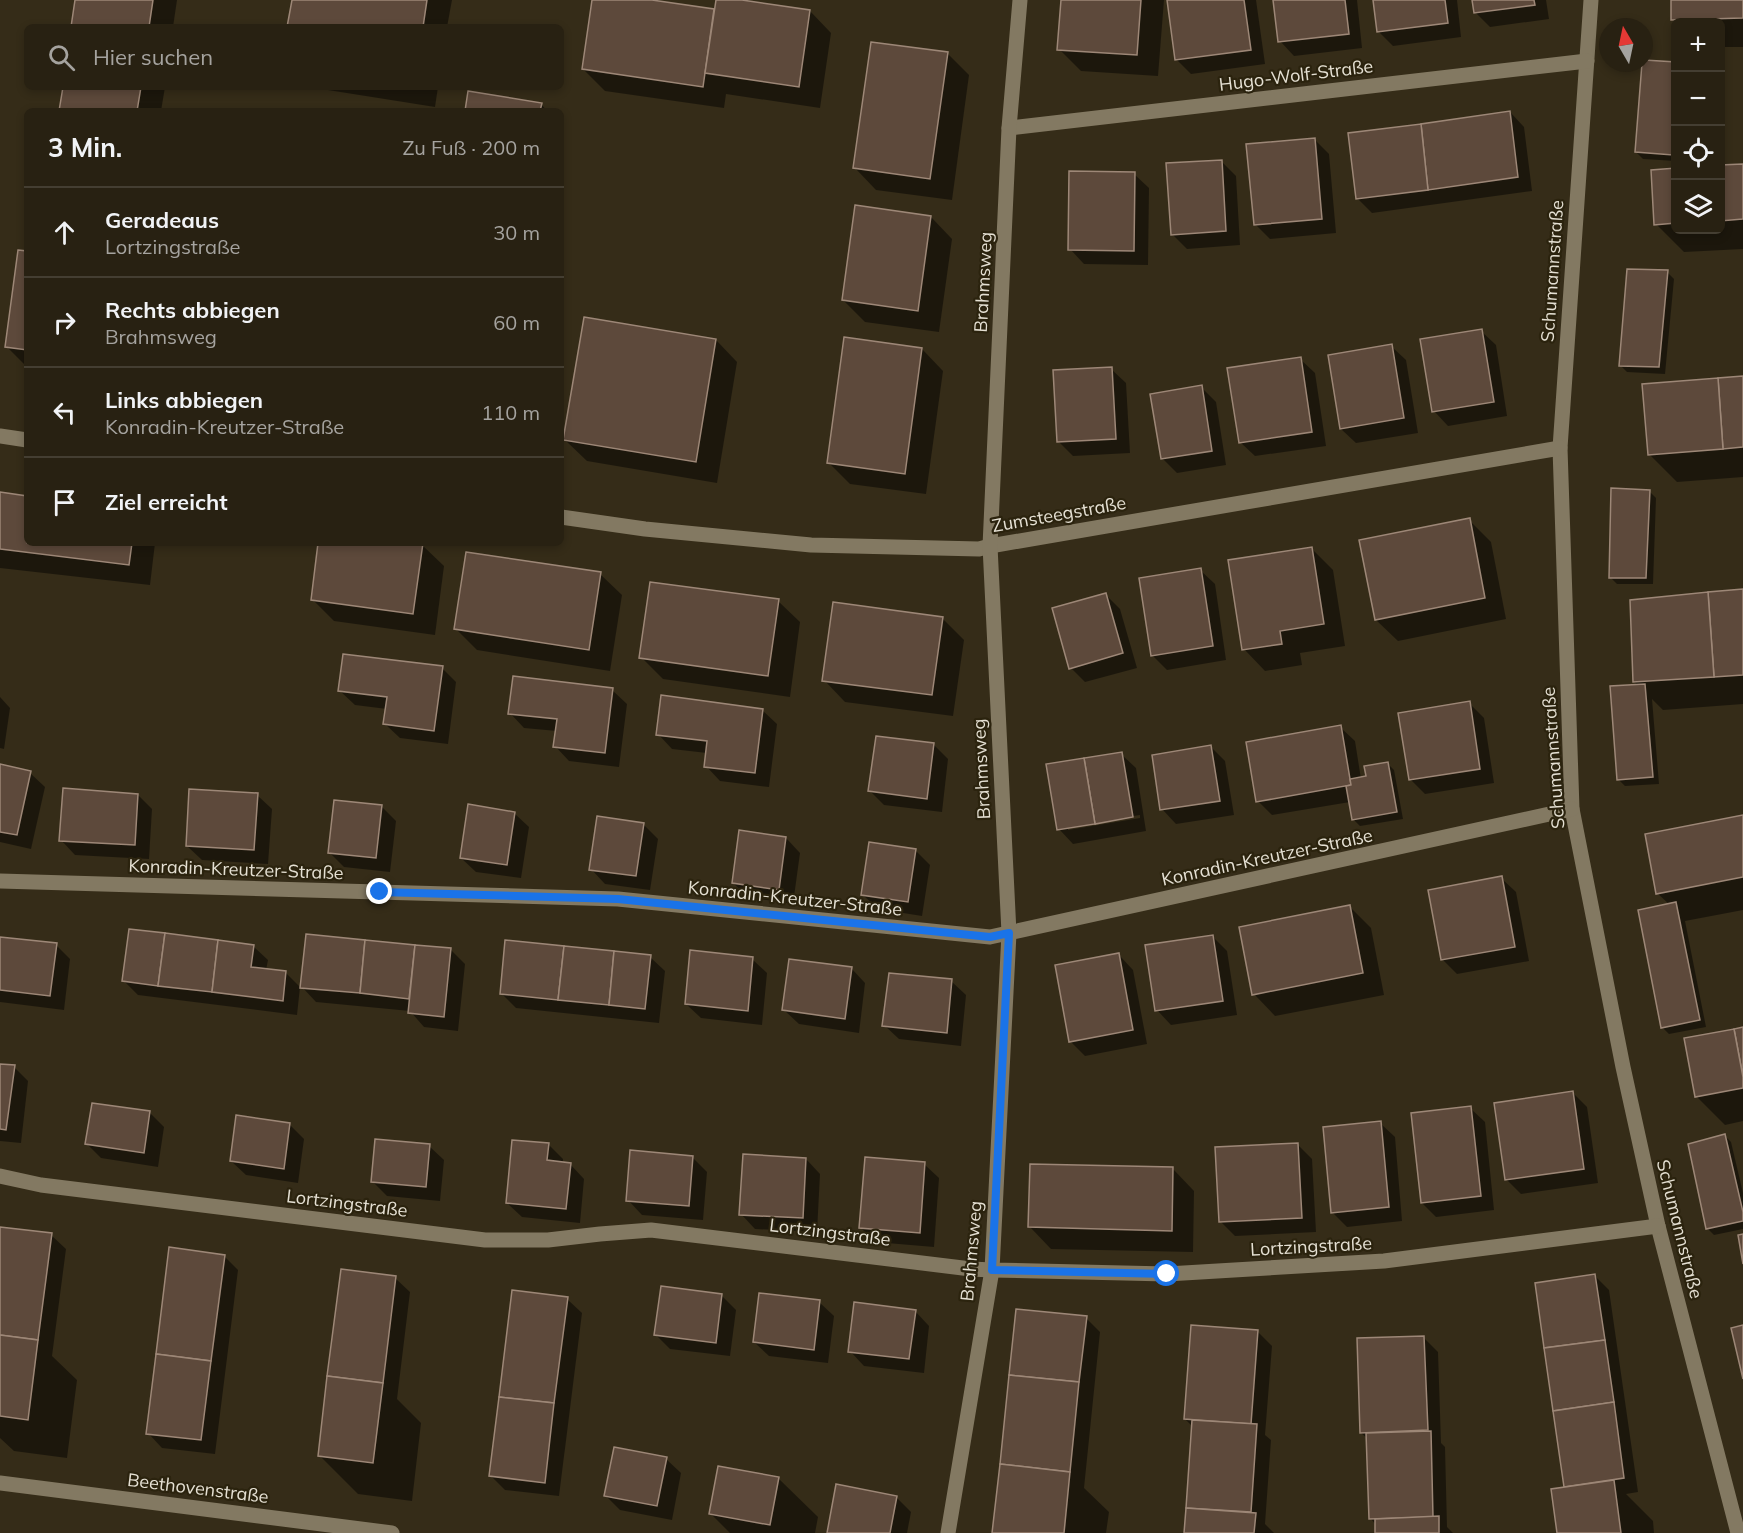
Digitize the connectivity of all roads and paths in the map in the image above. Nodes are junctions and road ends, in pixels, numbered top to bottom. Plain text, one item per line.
1 (1020, 0) edge
2 (1591, 0) edge
3 (1587, 61) junction
4 (1009, 129) junction
5 (0, 436) edge
6 (24, 440) edge
7 (1560, 448) junction
8 (564, 517) edge
9 (990, 546) junction
10 (1572, 809) junction
11 (0, 882) edge
12 (1009, 933) junction
13 (0, 1176) edge
14 (1658, 1226) junction
15 (992, 1270) junction
16 (0, 1483) edge
17 (392, 1533) edge
18 (948, 1533) edge
19 (1738, 1533) edge

1 - 4 street, Brahmsweg
2 - 3 street, Schumannstraße
3 - 4 street, Hugo-Wolf-Straße
3 - 7 street, Schumannstraße
4 - 9 street, Brahmsweg
5 - 6 street
7 - 9 street, Zumsteegstraße
7 - 10 street, Schumannstraße
8 - 9 street, Zumsteegstraße
9 - 12 street, Brahmsweg
10 - 12 street, Konradin-Kreutzer-Straße
10 - 14 street, Schumannstraße
11 - 12 street, Konradin-Kreutzer-Straße
12 - 15 street, Brahmsweg
13 - 15 street, Lortzingstraße
14 - 15 street, Lortzingstraße
14 - 19 street, Schumannstraße
15 - 18 street, Brahmsweg
16 - 17 street, Beethovenstraße

